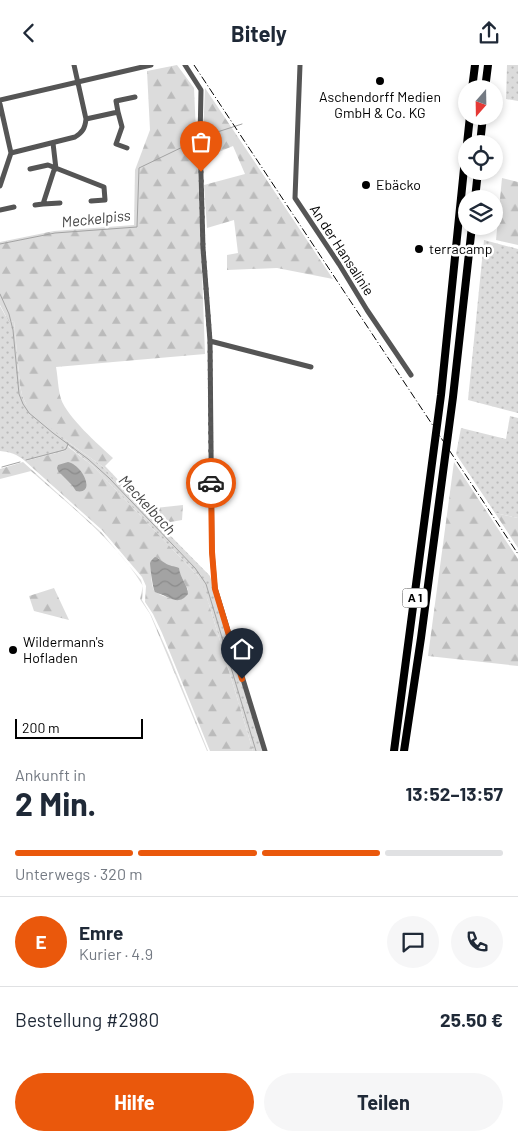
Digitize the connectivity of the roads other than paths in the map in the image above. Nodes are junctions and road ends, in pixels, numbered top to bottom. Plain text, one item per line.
1 (74, 65) edge
2 (151, 65) edge
3 (185, 65) edge
4 (300, 65) edge
5 (475, 65) edge
6 (488, 65) edge
7 (473, 80) edge
8 (486, 80) edge
9 (78, 83) junction
10 (134, 97) dead end
11 (0, 100) edge
12 (0, 104) edge
13 (118, 112) junction
14 (86, 119) junction
15 (52, 143) junction
16 (127, 148) dead end
17 (11, 153) junction
18 (30, 169) dead end
19 (56, 169) junction
20 (463, 180) edge
21 (0, 186) edge
22 (92, 201) dead end
23 (60, 203) dead end
24 (43, 204) junction
25 (35, 205) dead end
26 (14, 207) dead end
27 (0, 210) edge
28 (471, 235) edge
29 (210, 341) junction
30 (311, 367) dead end
31 (411, 375) dead end
32 (264, 751) edge
33 (394, 751) edge
34 (404, 751) edge

1 - 9 street
2 - 9 street
3 - 29 street
4 - 31 street, An der Hansalinie
5 - 7 highway
6 - 8 highway
9 - 11 street
9 - 14 street
10 - 13 street
12 - 17 street
13 - 14 street
13 - 16 street
14 - 15 street
15 - 17 street
15 - 19 street
17 - 21 street
18 - 19 street
19 - 22 street
19 - 24 street
20 - 33 highway, A 1
23 - 24 street
24 - 25 street
26 - 27 street
28 - 34 highway, A 1
29 - 30 street
29 - 32 street

